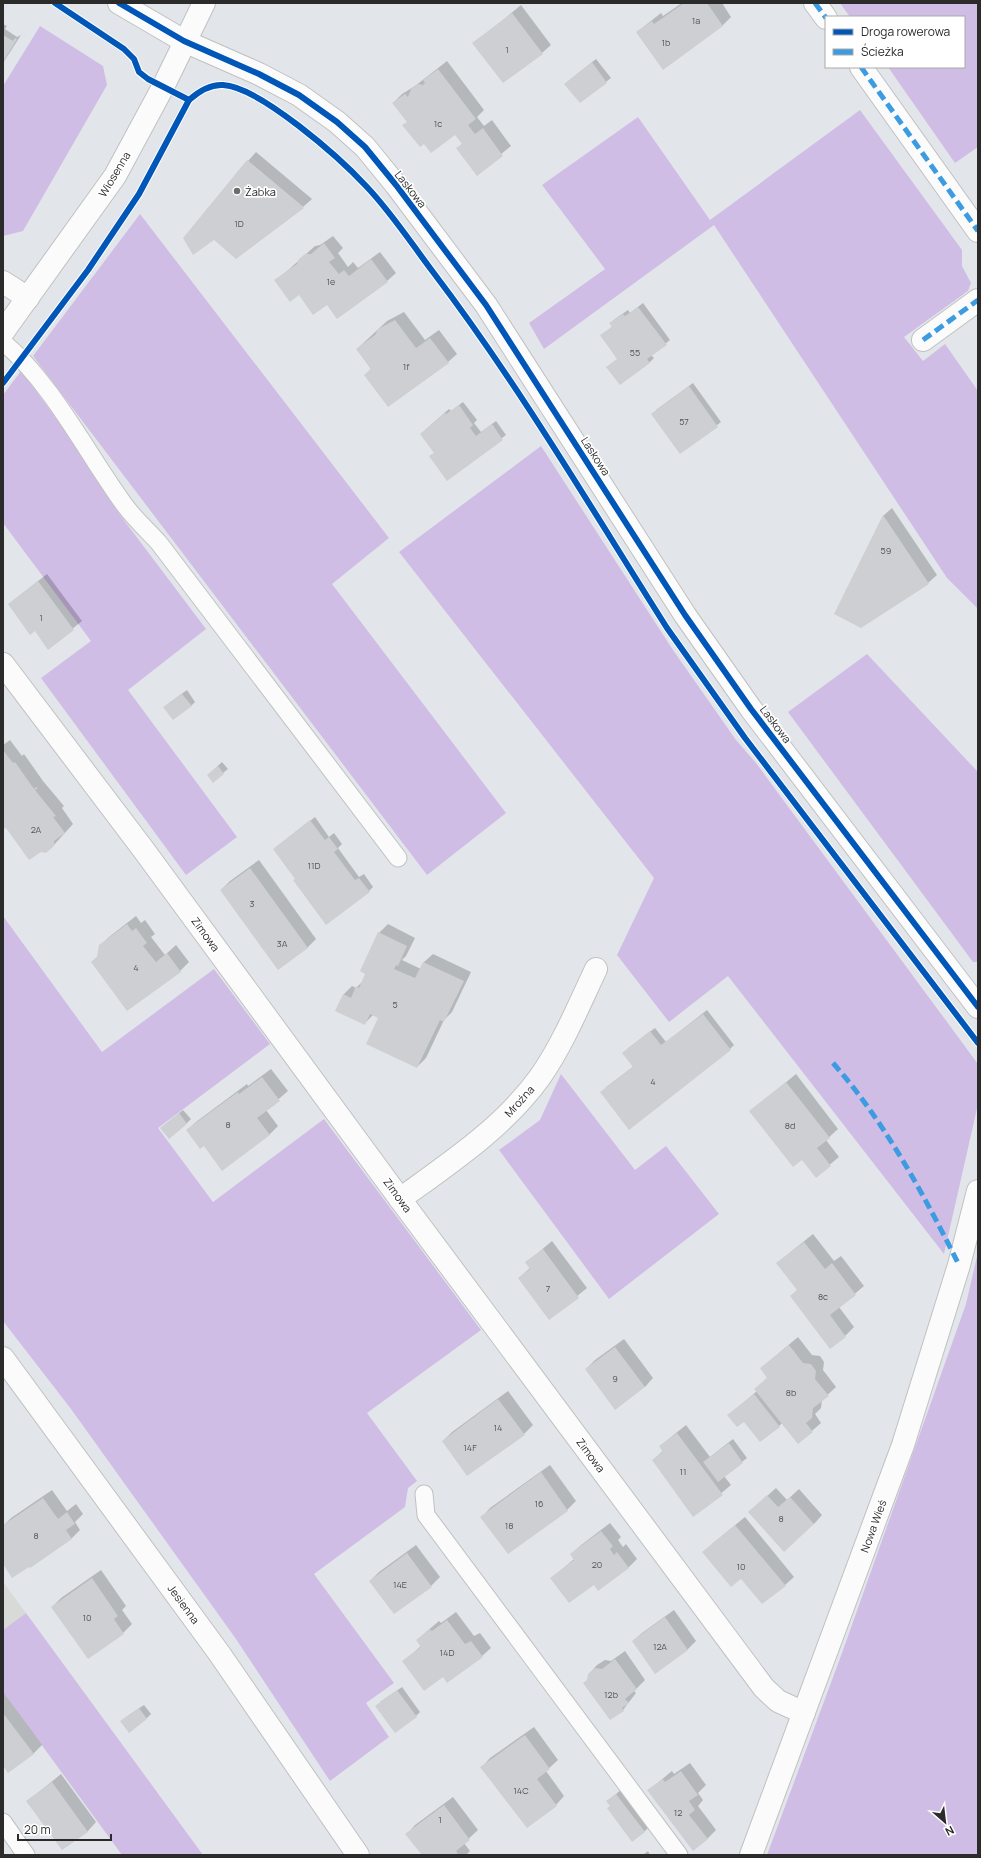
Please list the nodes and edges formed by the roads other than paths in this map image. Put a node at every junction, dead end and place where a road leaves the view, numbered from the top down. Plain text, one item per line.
1 (120, 3) edge
2 (204, 3) edge
3 (815, 3) edge
4 (825, 17) edge
5 (184, 41) junction
6 (862, 68) edge
7 (978, 231) edge
8 (3, 282) edge
9 (28, 298) junction
10 (978, 300) edge
11 (3, 332) edge
12 (922, 340) dead end
13 (3, 342) edge
14 (3, 664) edge
15 (398, 858) dead end
16 (596, 969) dead end
17 (978, 1007) edge
18 (978, 1191) edge
19 (400, 1199) junction
20 (3, 1358) edge
21 (424, 1494) dead end
22 (804, 1713) junction
23 (3, 1822) edge
24 (26, 1855) edge
25 (358, 1855) edge
26 (679, 1855) edge
27 (751, 1855) edge

1 - 5 street, Laskowa
2 - 5 street, Wiosenna
3 - 4 street
5 - 9 street, Wiosenna
5 - 17 street, Laskowa
6 - 7 street
8 - 9 street
9 - 11 street, Wiosenna
10 - 12 street
13 - 15 lane
14 - 19 street, Zimowa
16 - 19 street, Mroźna
18 - 22 street, Nowa Wieś
19 - 22 street, Zimowa
20 - 25 street, Jesienna
21 - 26 lane
22 - 27 street, Nowa Wieś
23 - 24 lane

